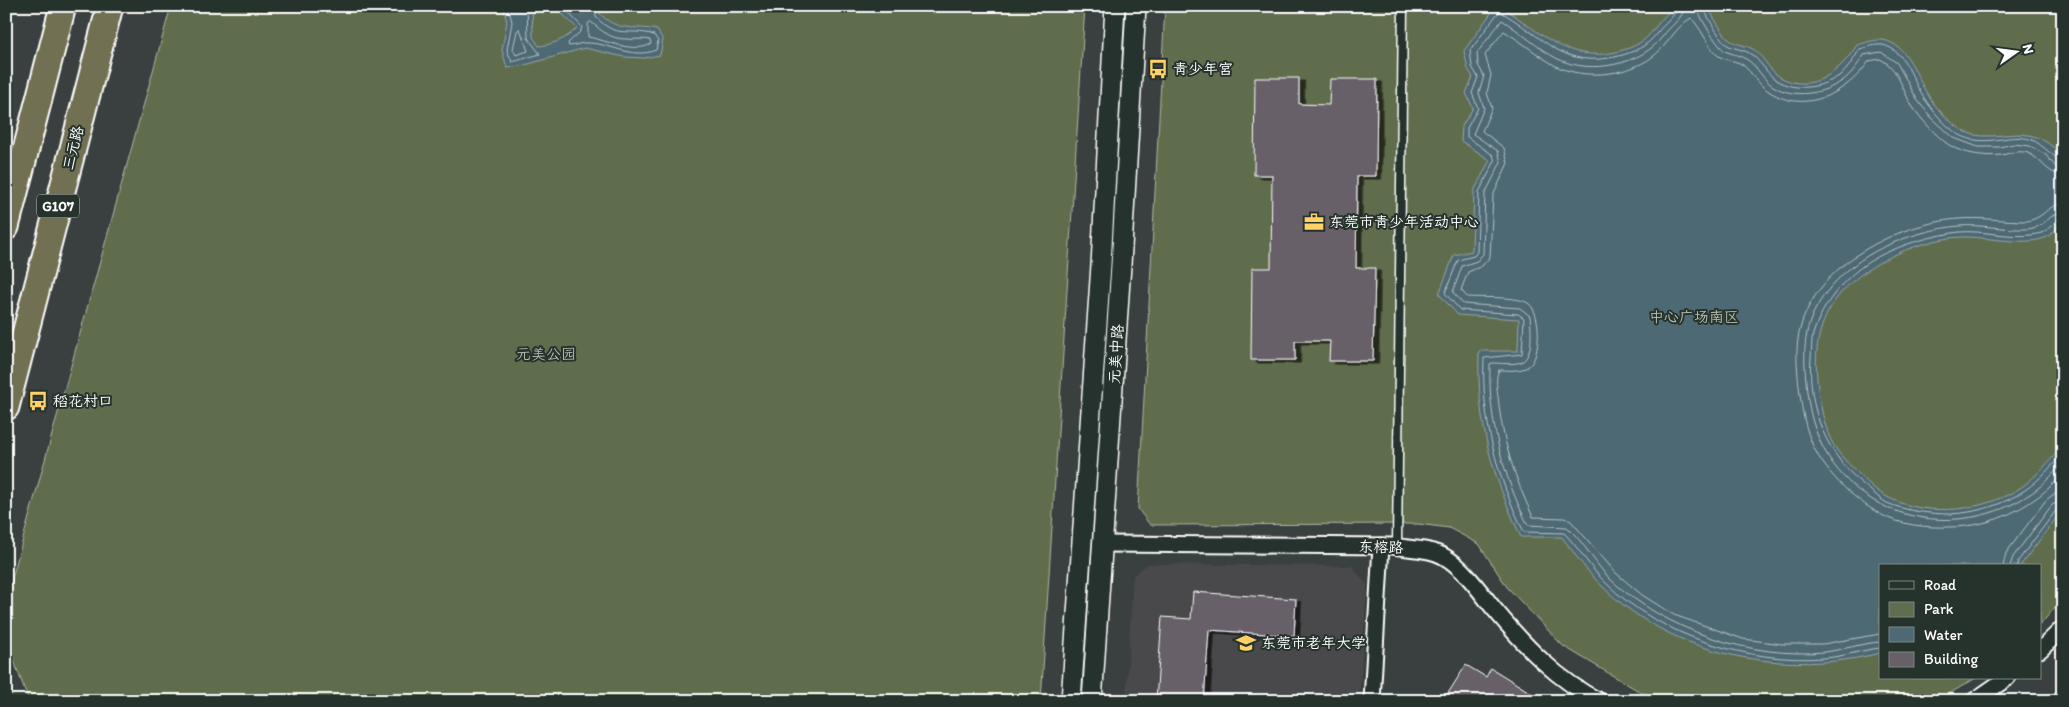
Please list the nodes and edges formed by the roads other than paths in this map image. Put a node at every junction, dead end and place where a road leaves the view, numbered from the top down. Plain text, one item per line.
1 (63, 6) edge
2 (110, 6) edge
3 (1115, 6) edge
4 (1136, 6) edge
5 (1403, 6) edge
6 (6, 227) edge
7 (6, 407) edge
8 (1103, 544) junction
9 (1381, 546) junction
10 (1397, 547) junction
11 (2063, 628) edge
12 (2042, 648) edge
13 (2004, 680) edge
14 (1071, 701) edge
15 (1092, 701) edge
16 (1372, 701) edge
17 (1599, 701) edge
18 (1974, 701) edge

1 - 6 highway, G107
2 - 7 highway, 三元路 / G107
3 - 14 street, 元美中路
4 - 8 street, 元美中路
5 - 10 lane
8 - 9 street, 东榕路
8 - 15 street, 元美中路
9 - 10 street, 东榕路
9 - 16 street
10 - 17 street, 东榕路
11 - 12 street
13 - 18 street

